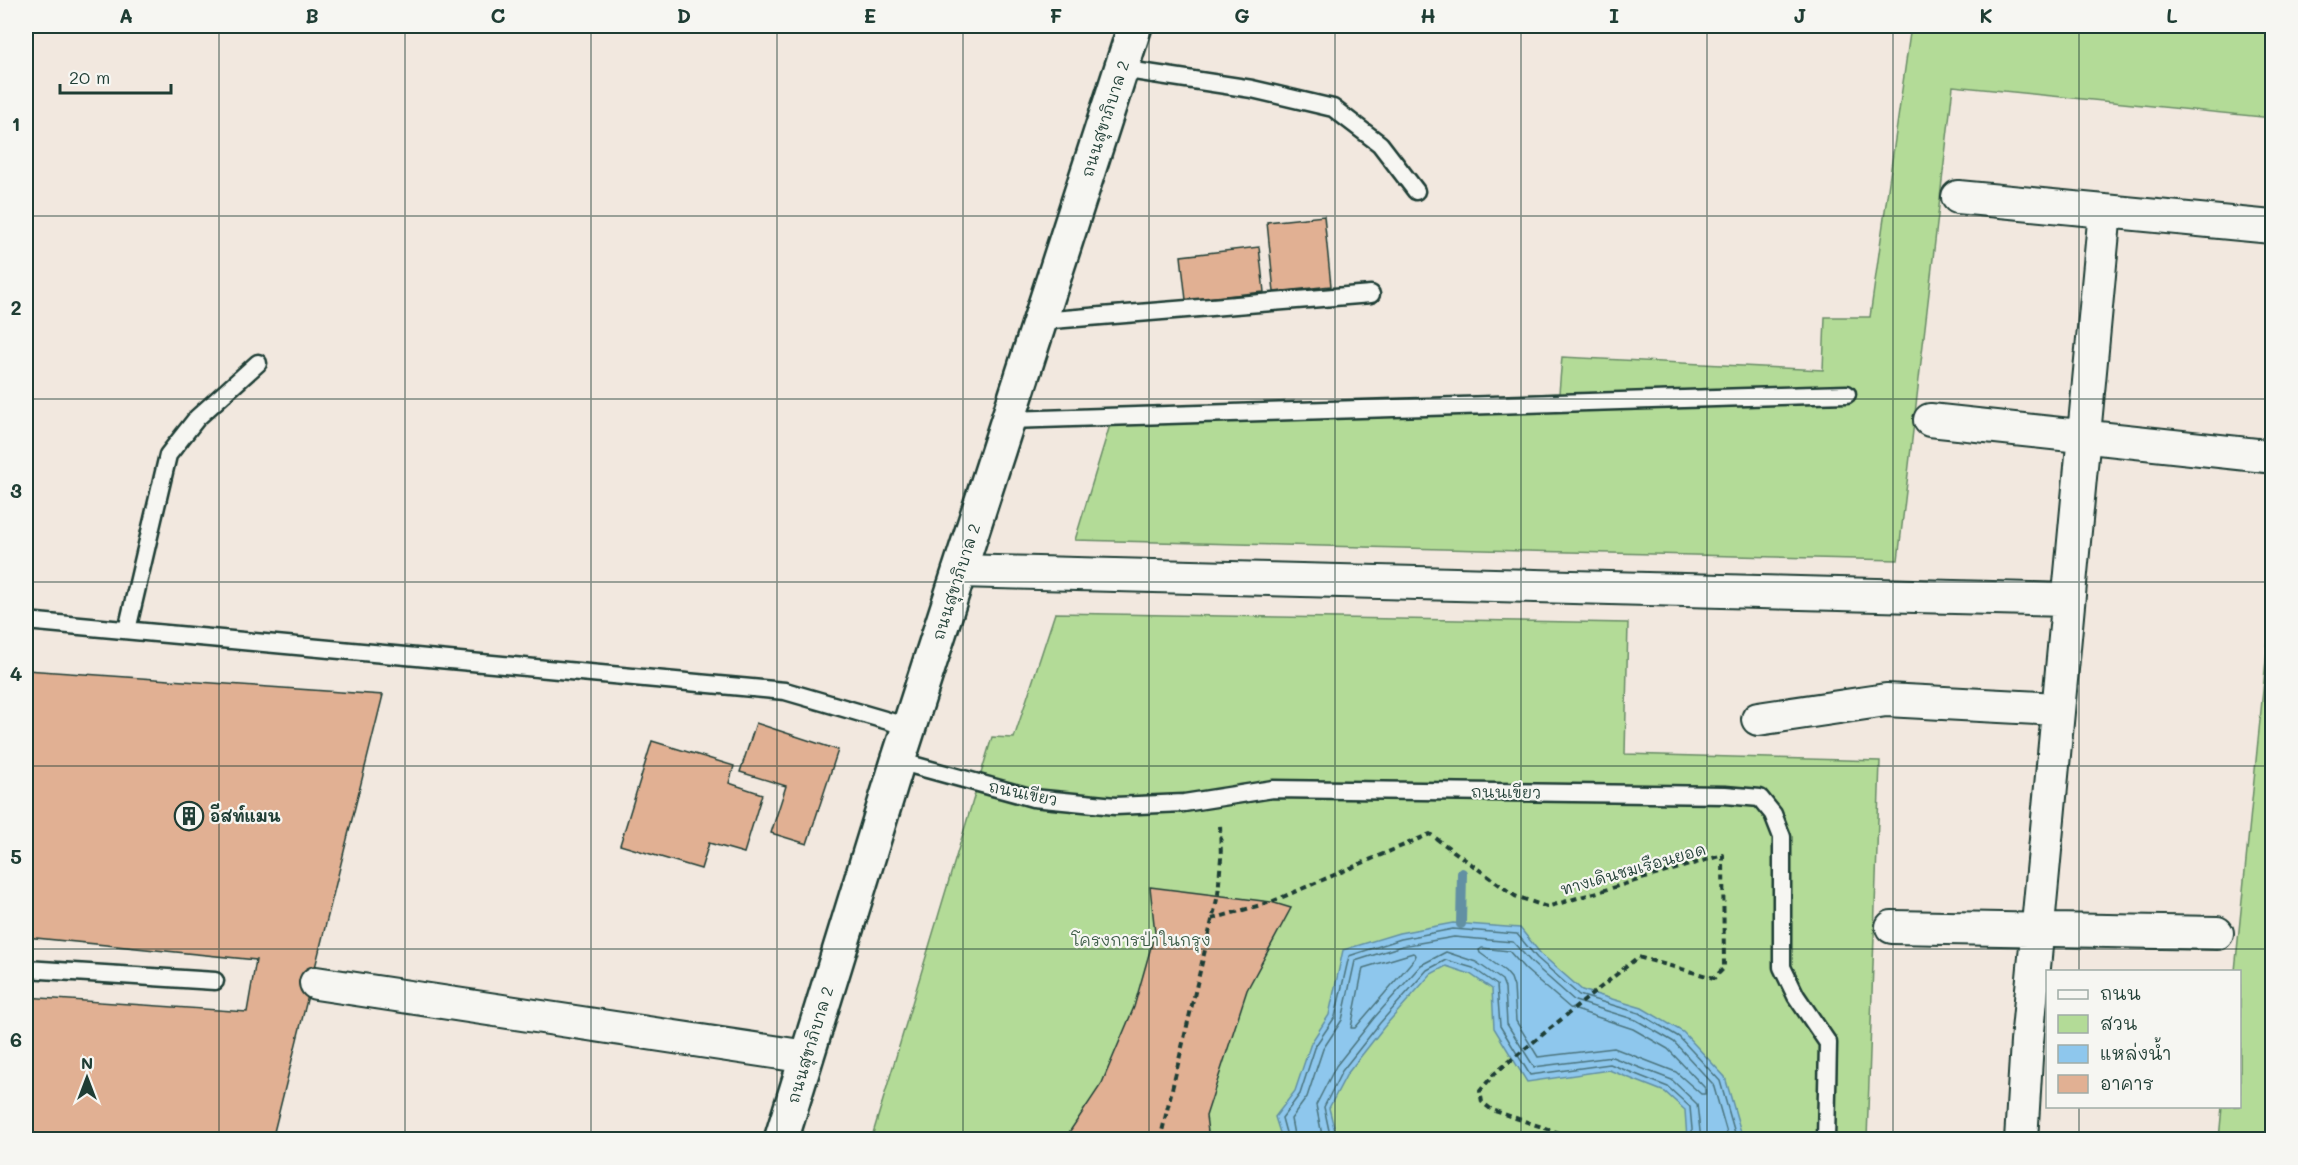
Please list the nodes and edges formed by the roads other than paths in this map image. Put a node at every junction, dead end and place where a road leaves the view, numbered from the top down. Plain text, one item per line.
1 (1135, 26) edge
2 (1121, 69) junction
3 (1416, 191) dead end
4 (1958, 197) dead end
5 (2105, 211) junction
6 (2272, 227) edge
7 (1371, 294) dead end
8 (1040, 321) junction
9 (258, 363) dead end
10 (1847, 394) dead end
11 (1008, 420) junction
12 (1930, 420) dead end
13 (2083, 436) junction
14 (2266, 456) dead end
15 (959, 571) junction
16 (2068, 600) junction
17 (26, 621) edge
18 (127, 630) junction
19 (2058, 709) junction
20 (1758, 719) dead end
21 (909, 727) junction
22 (898, 761) junction
23 (1892, 927) dead end
24 (2038, 930) junction
25 (2217, 933) dead end
26 (26, 969) edge
27 (215, 981) dead end
28 (316, 983) dead end
29 (807, 1057) junction
30 (781, 1140) edge
31 (1826, 1140) edge
32 (2021, 1140) edge

1 - 2 street, ถนนสุขาภิบาล 2
2 - 3 lane
2 - 8 street, ถนนสุขาภิบาล 2
4 - 5 street
5 - 6 street
5 - 13 street
7 - 8 lane
8 - 11 street, ถนนสุขาภิบาล 2
9 - 18 lane
10 - 11 lane
11 - 15 street, ถนนสุขาภิบาล 2
12 - 13 street
13 - 14 street
13 - 16 street
15 - 16 street
15 - 21 street, ถนนสุขาภิบาล 2
16 - 19 street
17 - 18 lane
18 - 21 lane
19 - 20 street
19 - 24 street
21 - 22 street, ถนนสุขาภิบาล 2
22 - 29 street, ถนนสุขาภิบาล 2
22 - 31 lane, ถนนเขียว
23 - 24 street
24 - 25 street
24 - 32 street
26 - 27 lane
28 - 29 street
29 - 30 street, ถนนสุขาภิบาล 2

